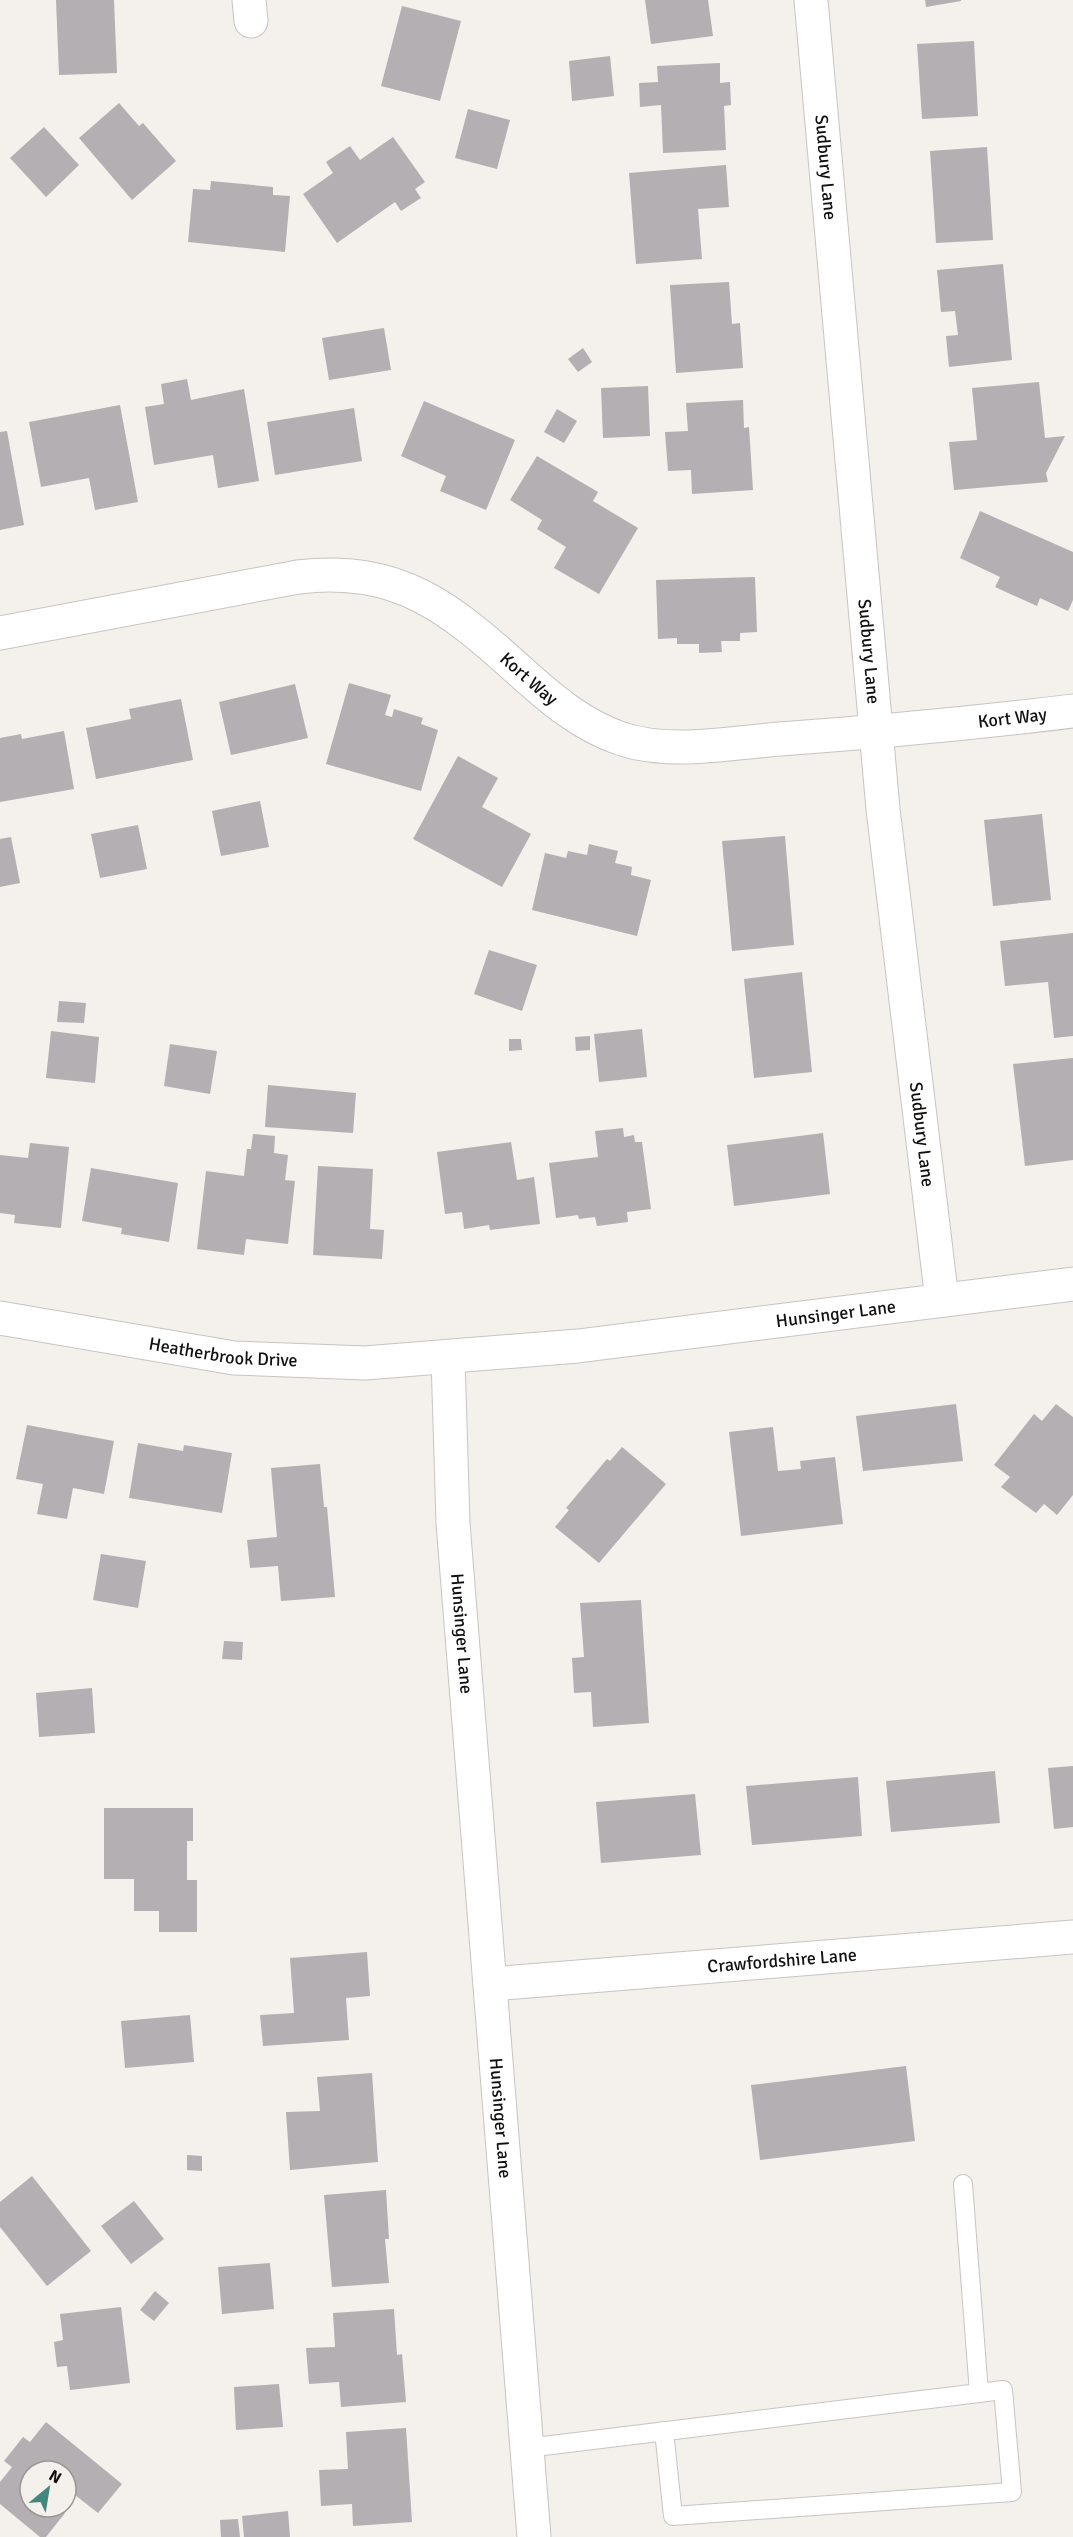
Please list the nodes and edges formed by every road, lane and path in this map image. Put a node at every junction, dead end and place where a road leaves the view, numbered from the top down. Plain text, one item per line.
1 (811, 0) edge
2 (0, 633) edge
3 (1073, 711) edge
4 (878, 732) junction
5 (1073, 1284) edge
6 (942, 1300) junction
7 (0, 1318) edge
8 (448, 1358) junction
9 (1073, 1937) edge
10 (491, 1984) junction
11 (963, 2184) dead end
12 (979, 2393) junction
13 (663, 2431) junction
14 (526, 2448) junction
15 (534, 2537) edge

1 - 4 street, Sudbury Lane
2 - 4 street, Kort Way
3 - 4 street, Kort Way
4 - 6 street, Sudbury Lane
5 - 6 street, Hunsinger Lane
6 - 8 street, Hunsinger Lane
7 - 8 street, Heatherbrook Drive
8 - 10 street, Hunsinger Lane
9 - 10 street, Crawfordshire Lane
10 - 14 street, Hunsinger Lane
11 - 12 lane
12 - 13 lane
12 - 13 lane
13 - 14 lane
14 - 15 street, Hunsinger Lane

